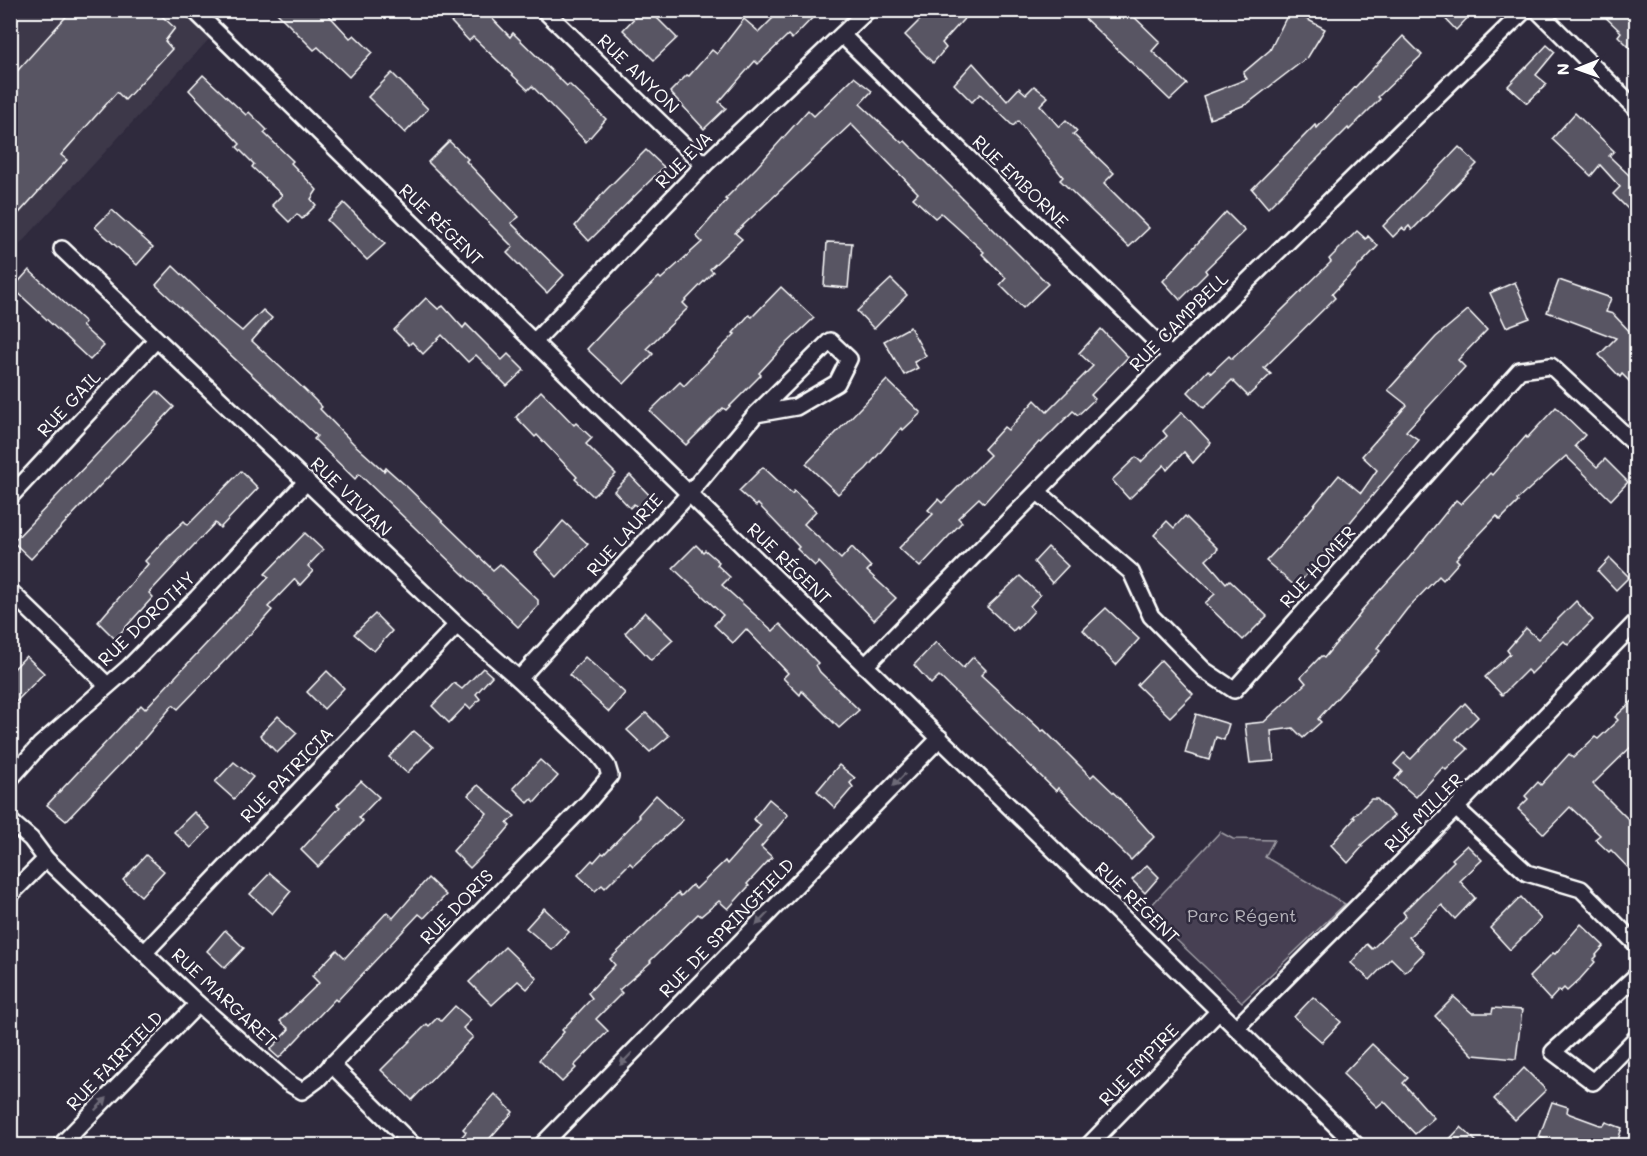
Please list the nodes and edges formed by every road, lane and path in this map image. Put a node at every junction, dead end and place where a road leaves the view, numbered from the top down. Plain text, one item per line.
1 (194, 10) edge
2 (544, 10) edge
3 (868, 10) edge
4 (1525, 10) edge
5 (1537, 10) edge
6 (842, 35) junction
7 (1636, 109) edge
8 (704, 165) junction
9 (62, 249) dead end
10 (156, 340) junction
11 (534, 342) junction
12 (1171, 356) junction
13 (756, 414) junction
14 (1636, 446) edge
15 (307, 481) junction
16 (1038, 492) junction
17 (688, 494) junction
18 (10, 497) edge
19 (10, 591) edge
20 (1636, 622) edge
21 (458, 625) junction
22 (865, 666) junction
23 (519, 679) junction
24 (107, 685) junction
25 (940, 738) junction
26 (610, 776) joint
27 (10, 779) edge
28 (1456, 808) junction
29 (10, 821) edge
30 (46, 859) junction
31 (10, 895) edge
32 (1636, 944) edge
33 (145, 952) junction
34 (1636, 976) edge
35 (198, 1004) junction
36 (1219, 1011) junction
37 (1236, 1028) junction
38 (1636, 1038) edge
39 (331, 1064) junction
40 (60, 1146) edge
41 (414, 1146) edge
42 (541, 1146) edge
43 (1088, 1146) edge
44 (1357, 1146) edge

1 - 11 street, RUE RÉGENT
2 - 8 street, RUE ANYON
3 - 6 street, RUE EVA
4 - 12 street, RUE CAMPBELL
5 - 7 street
6 - 8 street, RUE EVA
6 - 12 street, RUE EMBORNE
8 - 11 street, RUE EVA
9 - 10 street, RUE VIVIAN
10 - 15 street, RUE VIVIAN
10 - 18 street, RUE GAIL
11 - 17 street, RUE RÉGENT
12 - 16 street, RUE CAMPBELL
13 - 13 street, RUE LAURIE
13 - 17 street, RUE LAURIE
14 - 16 street, RUE HOMER
15 - 21 street, RUE VIVIAN
15 - 24 street, RUE DOROTHY
16 - 22 street, RUE CAMPBELL
17 - 22 street, RUE RÉGENT
17 - 23 street, RUE LAURIE
19 - 24 street
20 - 28 street, RUE MILLER
21 - 23 street, RUE VIVIAN
21 - 33 street, RUE PATRICIA
22 - 25 street, RUE RÉGENT
23 - 26 street, RUE VIVIAN
24 - 27 street, RUE DOROTHY
25 - 36 street, RUE RÉGENT
25 -> 42 street, RUE DE SPRINGFIELD
26 - 39 street, RUE DORIS
28 - 32 street
28 - 37 street, RUE MILLER
29 - 30 street, RUE MARGARET
30 - 31 street
30 - 33 street, RUE MARGARET
33 - 35 street, RUE MARGARET
34 - 38 street
35 - 39 street, RUE MARGARET
40 -> 35 street, RUE FAIRFIELD
36 - 37 street, RUE RÉGENT
36 - 43 street, RUE EMPIRE
37 - 44 street, RUE RÉGENT
39 - 41 street

